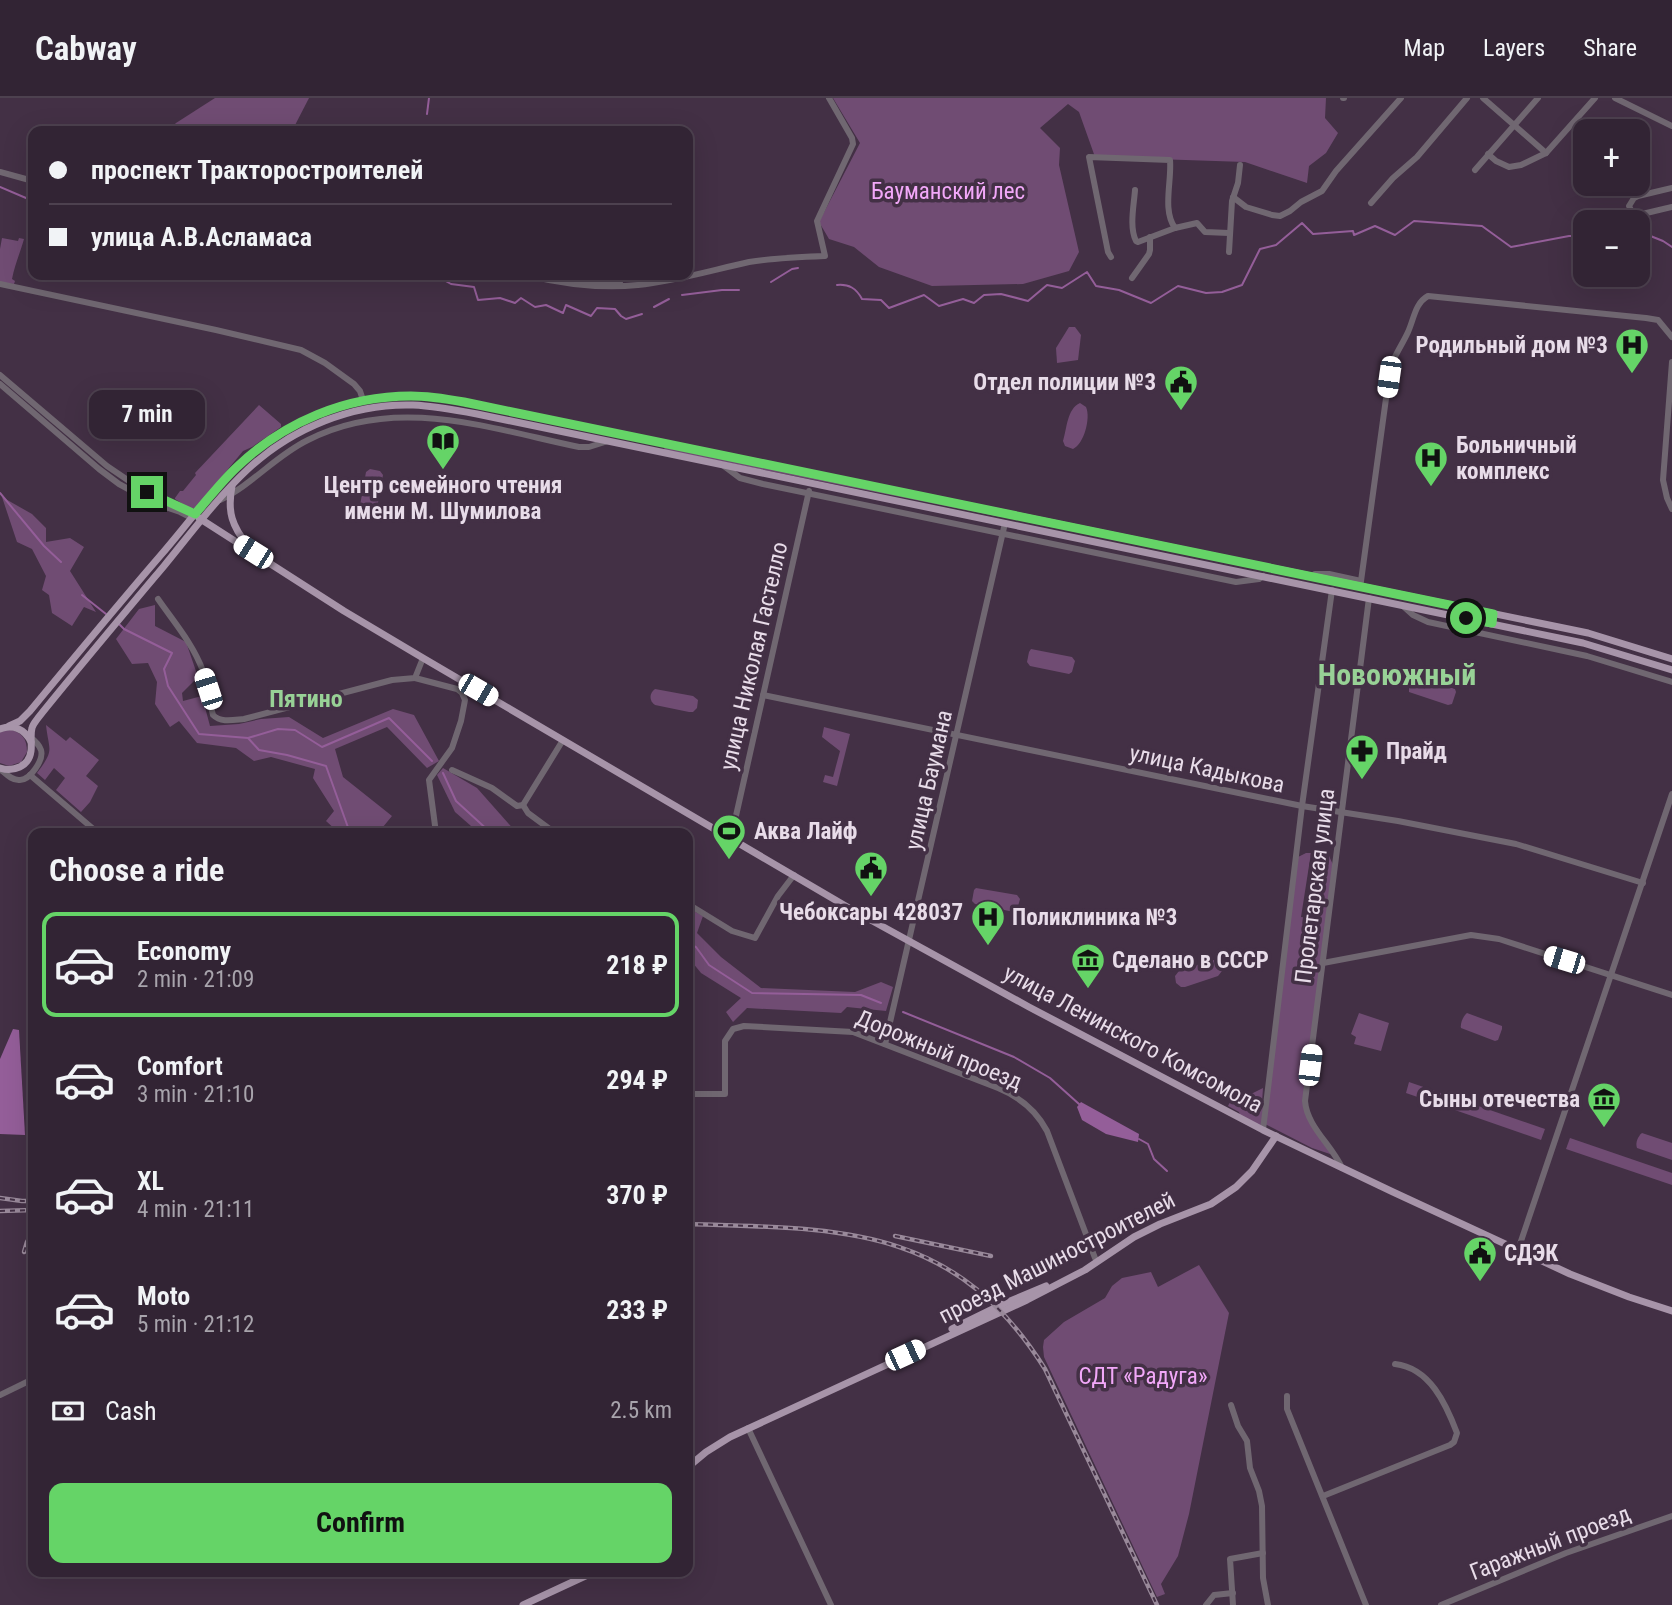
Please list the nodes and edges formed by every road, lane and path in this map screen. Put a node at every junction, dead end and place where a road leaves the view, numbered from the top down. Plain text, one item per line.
1 (829, 98) edge
2 (1401, 98) edge
3 (1467, 98) edge
4 (1483, 98) edge
5 (1538, 98) edge
6 (1595, 98) edge
7 (1615, 98) edge
8 (1514, 125) junction
9 (1672, 126) edge
10 (1546, 153) junction
11 (1488, 154) junction
12 (1240, 165) dead end
13 (0, 170) edge
14 (1475, 170) dead end
15 (28, 178) edge
16 (1672, 188) edge
17 (1135, 190) dead end
18 (1233, 197) junction
19 (1371, 203) dead end
20 (1672, 207) edge
21 (1175, 228) junction
22 (1229, 233) junction
23 (1150, 237) junction
24 (1229, 252) dead end
25 (1111, 257) dead end
26 (713, 268) junction
27 (693, 270) edge
28 (693, 272) edge
29 (1132, 278) dead end
30 (557, 280) joint
31 (647, 280) edge
32 (659, 280) edge
33 (0, 284) edge
34 (1672, 337) edge
35 (1672, 362) edge
36 (0, 375) edge
37 (0, 384) edge
38 (363, 400) junction
39 (608, 441) junction
40 (663, 442) junction
41 (661, 452) junction
42 (722, 465) junction
43 (111, 474) junction
44 (811, 482) junction
45 (233, 485) junction
46 (808, 493) junction
47 (230, 495) junction
48 (220, 499) junction
49 (1672, 509) edge
50 (1007, 514) junction
51 (194, 516) junction
52 (202, 521) junction
53 (1005, 523) junction
54 (189, 529) junction
55 (1003, 534) junction
56 (253, 552) junction
57 (1214, 566) junction
58 (1301, 574) junction
59 (1263, 576) junction
60 (1222, 579) junction
61 (1361, 581) junction
62 (1338, 582) junction
63 (1368, 588) junction
64 (1332, 590) junction
65 (1369, 598) junction
66 (1418, 598) junction
67 (158, 599) dead end
68 (1402, 605) junction
69 (1416, 608) junction
70 (1493, 614) junction
71 (1492, 623) junction
72 (1547, 625) junction
73 (1545, 635) junction
74 (423, 659) junction
75 (1672, 659) edge
76 (1672, 670) edge
77 (415, 678) junction
78 (1672, 682) edge
79 (763, 695) junction
80 (3, 727) edge
81 (957, 735) junction
82 (29, 738) junction
83 (563, 740) junction
84 (0, 768) edge
85 (452, 770) dead end
86 (30, 775) junction
87 (1672, 794) edge
88 (520, 805) junction
89 (1303, 806) junction
90 (1342, 813) junction
91 (92, 828) edge
92 (435, 828) edge
93 (548, 828) edge
94 (731, 838) junction
95 (794, 875) junction
96 (1643, 883) junction
97 (693, 907) edge
98 (910, 942) junction
99 (1323, 963) junction
100 (1612, 975) junction
101 (1672, 995) edge
102 (885, 1044) junction
103 (693, 1094) edge
104 (1263, 1130) junction
105 (1274, 1135) junction
106 (1342, 1168) junction
107 (1518, 1250) junction
108 (1096, 1260) junction
109 (1672, 1311) edge
110 (1395, 1364) dead end
111 (28, 1381) edge
112 (0, 1395) edge
113 (1287, 1396) dead end
114 (1231, 1405) dead end
115 (747, 1426) junction
116 (693, 1459) edge
117 (1323, 1496) junction
118 (1672, 1516) edge
119 (1263, 1553) junction
120 (583, 1577) edge
121 (592, 1577) edge
122 (1233, 1593) junction
123 (523, 1605) edge
124 (533, 1605) edge
125 (831, 1605) edge
126 (1206, 1605) edge
127 (1233, 1605) edge
128 (1268, 1605) edge
129 (1366, 1605) edge
130 (1441, 1605) edge

1 - 26 street
2 - 18 street
3 - 19 street
4 - 8 street
5 - 8 street
6 - 10 street
7 - 9 street
8 - 10 street
8 - 11 street
10 - 11 street
11 - 14 street
12 - 18 street
13 - 15 street
16 - 20 street
17 - 23 street
18 - 22 street
21 - 22 street
21 - 23 street
21 - 25 street
22 - 24 street
23 - 29 street
26 - 27 street
26 - 28 street
30 - 31 street
30 - 32 street
33 - 38 street
34 - 61 street
35 - 49 street
36 - 43 street
37 - 43 street
38 - 40 main road
38 - 51 main road
39 - 41 main road
39 - 45 main road
39 - 47 street
40 - 41 main road
40 - 50 main road
41 - 42 main road
42 - 44 main road
42 - 46 street
43 - 51 street
44 - 46 street, улица Николая Гастелло
44 - 53 main road
45 - 47 main road
45 - 48 main road
46 - 55 street
46 - 79 street, улица Николая Гастелло
47 - 48 street
47 - 56 main road
48 - 52 main road
50 - 53 main road
50 - 58 main road
51 - 52 main road, улица Ленинского Комсомола
51 - 54 main road
52 - 54 main road
52 - 56 main road, улица Ленинского Комсомола
53 - 55 street, улица Баумана
53 - 57 main road
54 - 80 main road
54 - 82 main road
55 - 60 street
55 - 81 street, улица Баумана
56 - 74 main road, улица Ленинского Комсомола
57 - 59 main road
57 - 60 street
58 - 61 street
58 - 62 main road
59 - 60 street
59 - 64 main road
61 - 63 street
62 - 63 main road
62 - 64 main road
63 - 65 main road
63 - 66 main road
64 - 65 main road
64 - 89 street, Пролетарская улица
65 - 68 main road
65 - 90 street, Пролетарская улица
66 - 69 main road
66 - 70 main road
67 - 77 street
68 - 69 main road
68 - 78 street
69 - 71 main road
70 - 71 main road
70 - 72 main road
71 - 73 main road
72 - 73 main road
72 - 75 main road
73 - 76 main road
74 - 77 street
74 - 83 main road, улица Ленинского Комсомола
77 - 92 street
79 - 81 street, улица Кадыкова
79 - 94 street, улица Николая Гастелло
80 - 82 main road
81 - 89 street, улица Кадыкова
81 - 98 street, улица Баумана
82 - 84 main road
82 - 86 street
83 - 88 street
83 - 94 main road, улица Ленинского Комсомола
84 - 86 street
85 - 88 street
86 - 91 street
87 - 96 street
88 - 93 street
89 - 90 street, улица Кадыкова
89 - 104 street, Пролетарская улица
90 - 96 street, улица Кадыкова
90 - 99 street, Пролетарская улица
94 - 95 main road, улица Ленинского Комсомола
95 - 97 street
95 - 98 main road, улица Ленинского Комсомола
96 - 100 street
98 - 102 street, улица Баумана
98 - 104 main road, улица Ленинского Комсомола
99 - 100 street
99 - 106 street, Пролетарская улица
100 - 101 street
100 - 107 street
102 - 103 street, Дорожный проезд
102 - 108 street, Дорожный проезд
104 - 105 main road, улица Ленинского Комсомола
105 - 106 main road, улица Ленинского Комсомола
105 - 108 main road, проезд Машиностроителей
106 - 107 main road, улица Ленинского Комсомола
107 - 109 main road, улица Ленинского Комсомола
108 - 115 main road, проезд Машиностроителей
110 - 117 street
111 - 112 street
113 - 117 street
114 - 119 street
115 - 116 main road, проезд Машиностроителей
115 - 125 street
117 - 129 street
118 - 130 street, Гаражный проезд
119 - 122 street
119 - 128 street
120 - 123 main road
121 - 124 main road
122 - 126 street
122 - 127 street

